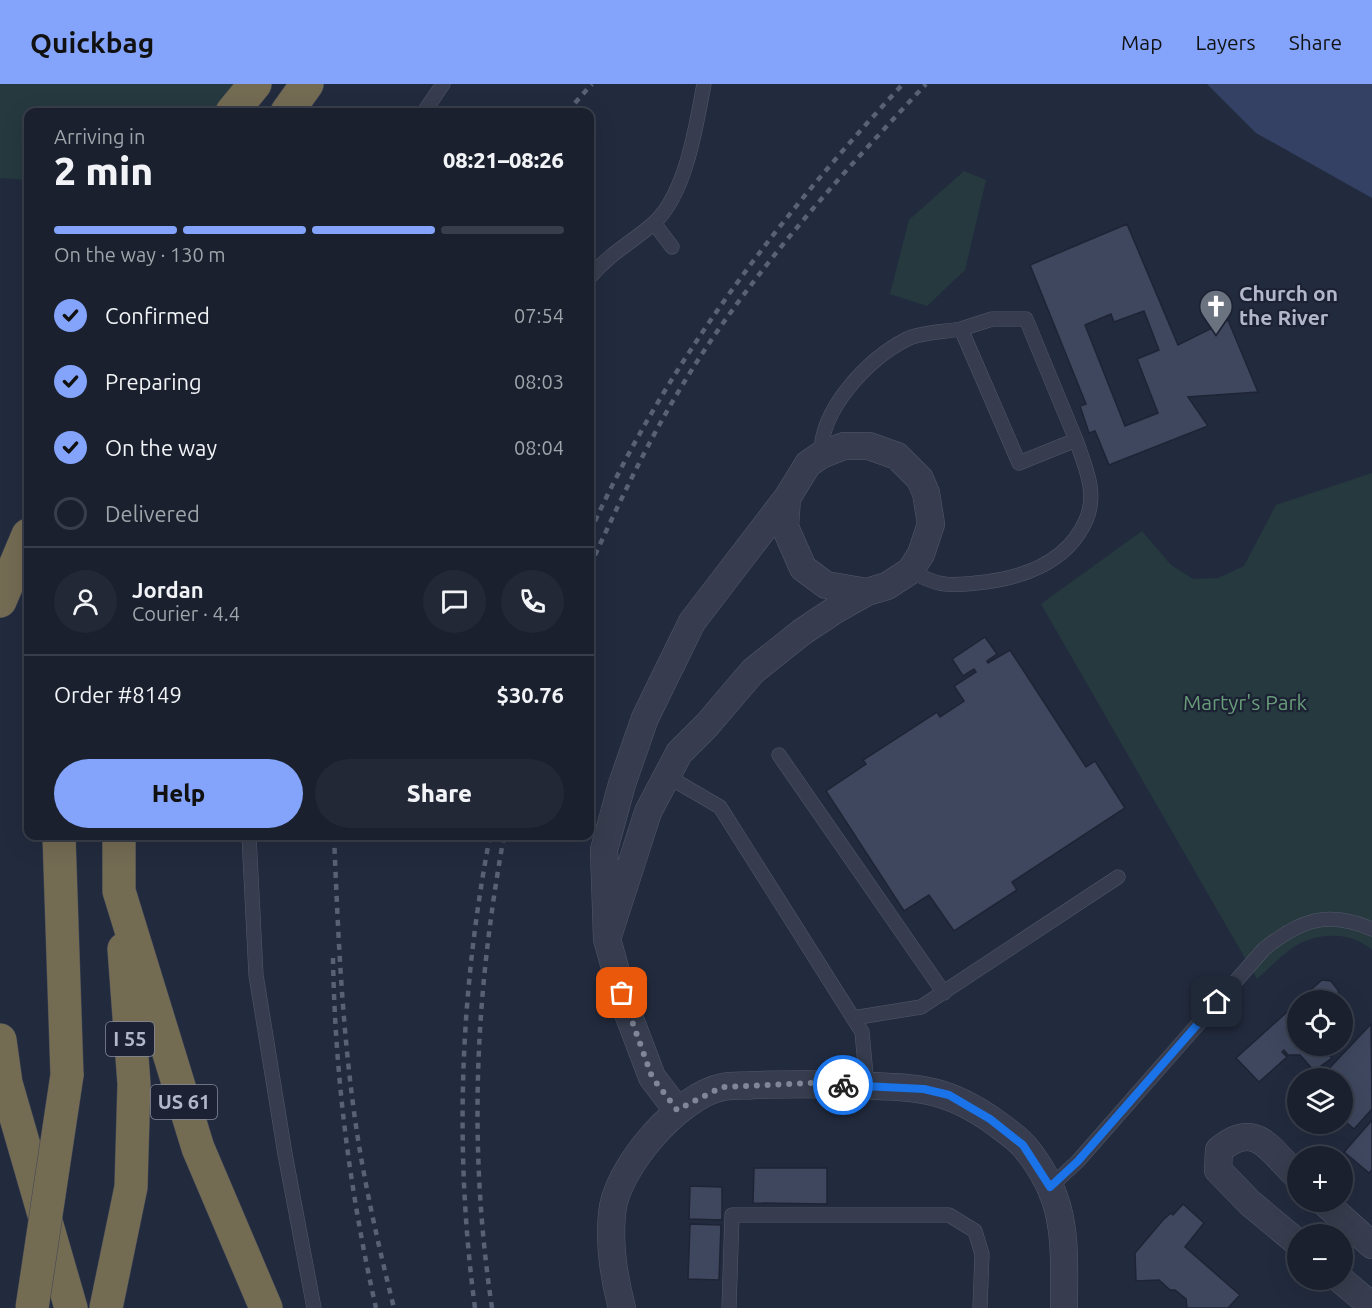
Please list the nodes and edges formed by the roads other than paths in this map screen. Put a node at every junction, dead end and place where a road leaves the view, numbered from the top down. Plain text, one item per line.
1 (255, 84) edge
2 (307, 84) edge
3 (443, 84) edge
4 (704, 84) edge
5 (235, 108) edge
6 (290, 108) edge
7 (427, 108) edge
8 (654, 224) junction
9 (672, 247) dead end
10 (594, 272) edge
11 (962, 329) junction
12 (1076, 440) junction
13 (821, 455) junction
14 (787, 498) junction
15 (24, 544) edge
16 (910, 571) junction
17 (867, 592) junction
18 (0, 601) edge
19 (778, 755) dead end
20 (667, 776) junction
21 (58, 840) edge
22 (119, 840) edge
23 (249, 840) edge
24 (1118, 877) dead end
25 (120, 891) junction
26 (1372, 929) edge
27 (607, 939) junction
28 (944, 993) junction
29 (856, 1023) junction
30 (0, 1040) edge
31 (867, 1086) junction
32 (677, 1110) junction
33 (1287, 1165) edge
34 (1050, 1187) junction
35 (1335, 1212) edge
36 (1287, 1234) edge
37 (1372, 1245) edge
38 (1352, 1290) edge
39 (1372, 1307) edge
40 (32, 1308) edge
41 (71, 1308) edge
42 (106, 1308) edge
43 (266, 1308) edge
44 (314, 1308) edge
45 (622, 1308) edge
46 (729, 1308) edge
47 (980, 1308) edge
48 (1064, 1308) edge

1 - 5 highway
2 - 6 highway
3 - 7 lane
4 - 8 lane
8 - 9 lane
8 - 10 lane
11 - 12 lane
11 - 12 lane
11 - 13 lane
12 - 16 lane
13 - 14 street
13 - 16 street
14 - 17 street
14 - 27 street
15 - 18 highway
16 - 17 street
17 - 20 street
19 - 28 lane
20 - 27 street
20 - 29 lane
21 - 40 highway, bridge
22 - 25 highway, I 55
23 - 44 lane
24 - 28 lane
25 - 42 highway, I 55
25 - 43 highway, US 61
26 - 34 lane
27 - 32 street
28 - 29 lane
29 - 31 lane
30 - 41 highway
31 - 32 street
31 - 34 street
32 - 45 street
33 - 36 street
34 - 48 street
35 - 37 street
38 - 39 street
46 - 47 lane

